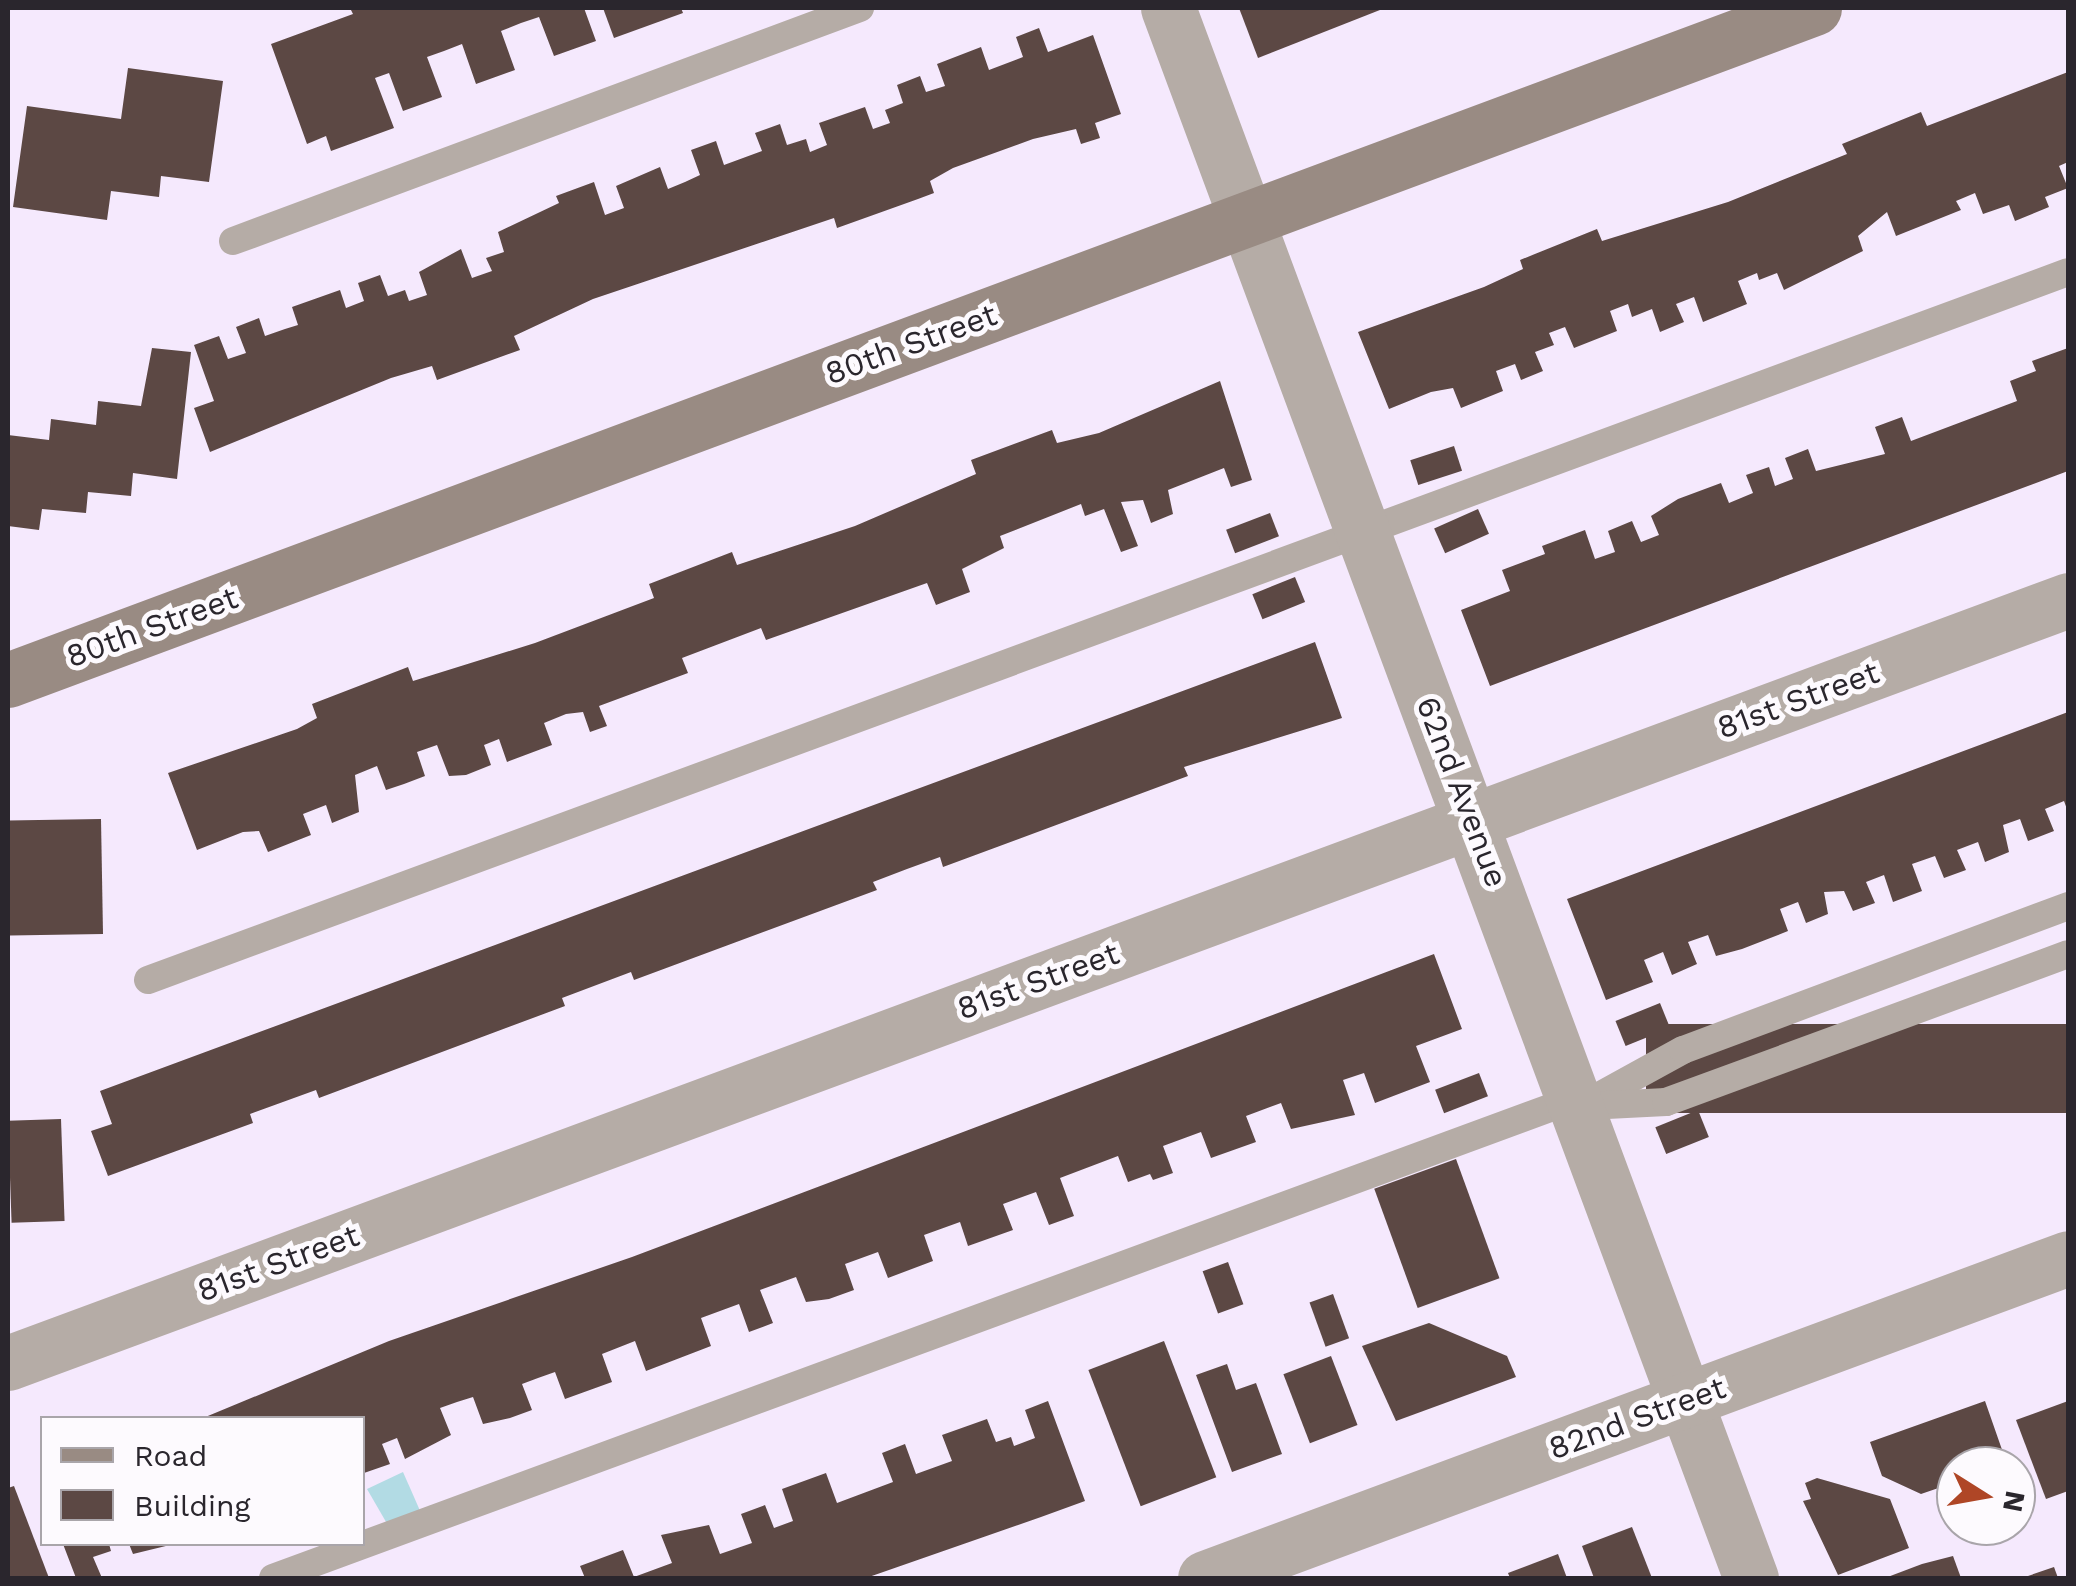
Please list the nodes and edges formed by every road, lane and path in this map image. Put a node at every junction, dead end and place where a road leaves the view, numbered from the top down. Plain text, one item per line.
1 (860, 8) edge
2 (1168, 8) edge
3 (1814, 8) edge
4 (1247, 219) junction
5 (233, 242) dead end
6 (2068, 272) edge
7 (1363, 531) junction
8 (2068, 600) edge
9 (8, 680) edge
10 (1473, 820) junction
11 (2068, 906) edge
12 (2068, 954) edge
13 (148, 980) dead end
14 (1579, 1102) junction
15 (2068, 1258) edge
16 (8, 1363) edge
17 (1687, 1399) junction
18 (365, 1544) edge
19 (360, 1546) edge
20 (272, 1578) edge
21 (1204, 1578) edge
22 (1750, 1578) edge

1 - 5 lane
2 - 4 street, 62nd Avenue
3 - 4 street, 80th Street
4 - 7 street, 62nd Avenue
4 - 9 street, 80th Street
6 - 7 lane
7 - 10 street, 62nd Avenue
7 - 13 lane
8 - 10 street, 81st Street
10 - 14 street, 62nd Avenue
10 - 16 street, 81st Street
11 - 14 lane
12 - 14 lane
14 - 17 street, 62nd Avenue
14 - 18 lane
15 - 17 street, 82nd Street
17 - 21 street, 82nd Street
17 - 22 street, 62nd Avenue
19 - 20 lane

